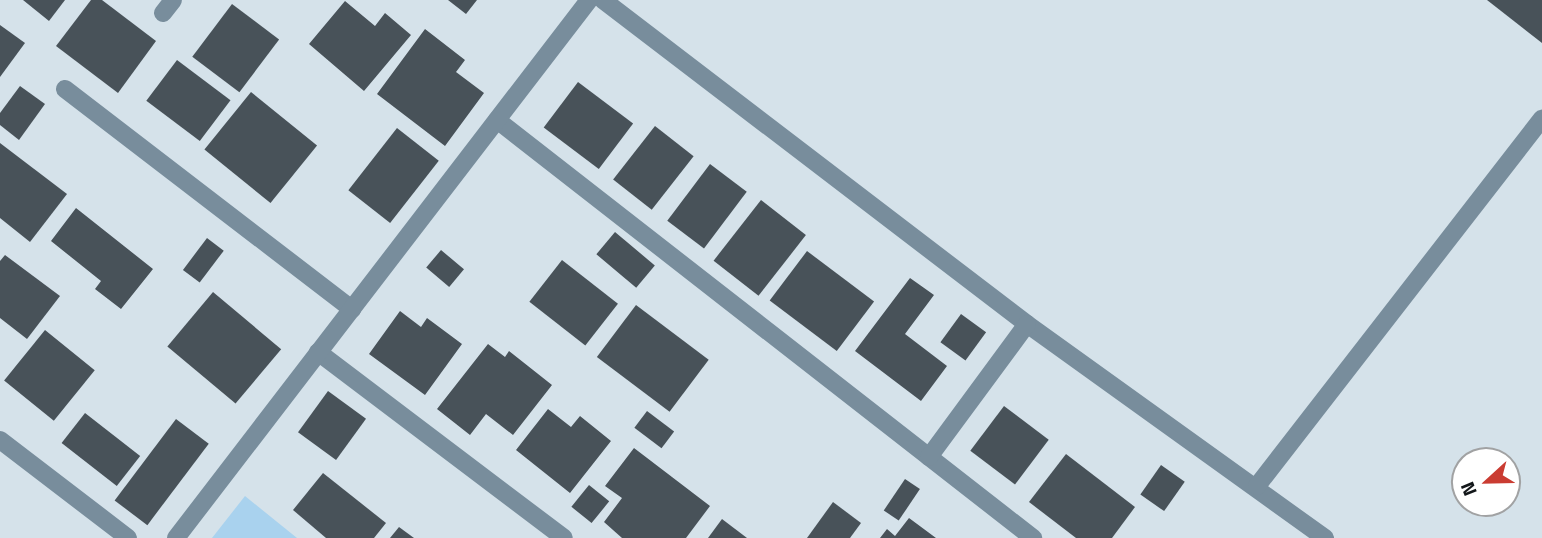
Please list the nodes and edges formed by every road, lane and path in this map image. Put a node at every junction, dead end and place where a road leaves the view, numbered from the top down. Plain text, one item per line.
1 (589, 0) edge
2 (603, 0) edge
3 (65, 89) dead end
4 (1542, 119) edge
5 (497, 120) junction
6 (352, 309) junction
7 (1027, 324) junction
8 (318, 352) junction
9 (0, 440) edge
10 (929, 457) junction
11 (1257, 486) junction
12 (128, 538) edge
13 (176, 538) edge
14 (564, 538) edge
15 (1033, 538) edge
16 (1325, 538) edge

1 - 5 street
2 - 7 street
3 - 6 street
4 - 11 street
5 - 6 street
5 - 10 street
6 - 8 street
7 - 10 street
7 - 11 street
8 - 13 street
8 - 14 street
9 - 12 street
10 - 15 street
11 - 16 street

